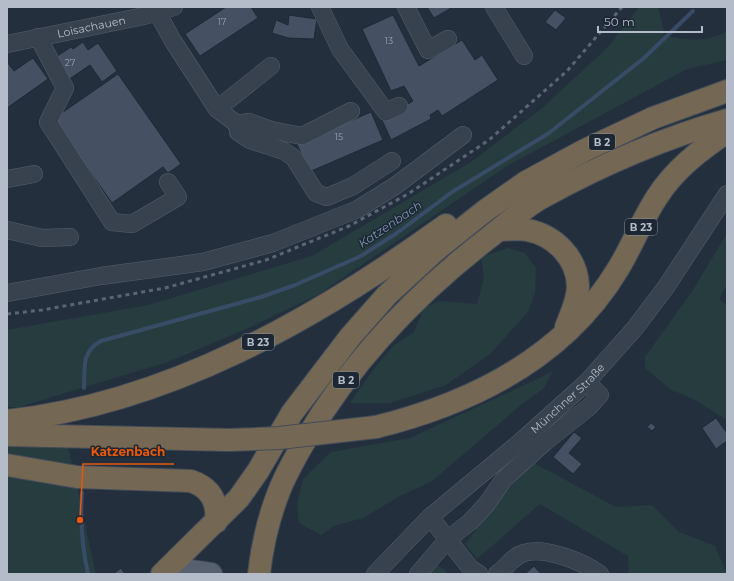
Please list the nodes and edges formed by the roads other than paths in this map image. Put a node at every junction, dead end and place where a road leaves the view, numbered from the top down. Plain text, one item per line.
1 (174, 7) edge
2 (320, 7) edge
3 (406, 7) edge
4 (494, 7) edge
5 (157, 12) junction
6 (38, 37) junction
7 (448, 39) dead end
8 (7, 44) edge
9 (524, 56) dead end
10 (271, 66) dead end
11 (727, 91) edge
12 (399, 106) dead end
13 (218, 109) junction
14 (351, 111) dead end
15 (727, 120) edge
16 (237, 124) junction
17 (727, 132) edge
18 (463, 135) dead end
19 (392, 161) dead end
20 (34, 174) dead end
21 (7, 179) edge
22 (168, 182) dead end
23 (727, 194) edge
24 (486, 210) junction
25 (7, 230) edge
26 (499, 230) junction
27 (70, 237) dead end
28 (7, 293) edge
29 (564, 332) junction
30 (587, 382) junction
31 (7, 421) edge
32 (7, 435) edge
33 (7, 465) edge
34 (430, 516) junction
35 (216, 522) junction
36 (448, 539) junction
37 (162, 574) edge
38 (180, 574) edge
39 (212, 574) edge
40 (259, 574) edge
41 (375, 574) edge
42 (418, 574) edge
43 (479, 574) edge
44 (497, 574) edge
45 (600, 574) edge

1 - 5 street, Loisachauen
2 - 12 street
3 - 7 street
4 - 9 street
5 - 6 street, Loisachauen
5 - 13 street
6 - 8 street, Loisachauen
6 - 22 street
10 - 13 street
11 - 24 highway, B 2
13 - 16 street
14 - 16 street
15 - 26 highway, B 2
16 - 19 street
17 - 29 highway, B 23
18 - 28 street
20 - 21 street
23 - 30 street, Münchner Straße
24 - 31 highway, B 23
24 - 35 highway, B 2
25 - 27 street
26 - 29 highway
26 - 40 highway, B 2
29 - 32 highway, B 23, bridge
30 - 34 street, Münchner Straße
30 - 36 street
33 - 35 highway
34 - 36 street
34 - 41 street, Münchner Straße
35 - 37 highway, B 2
36 - 42 street
36 - 43 street
38 - 39 main road
44 - 45 street

